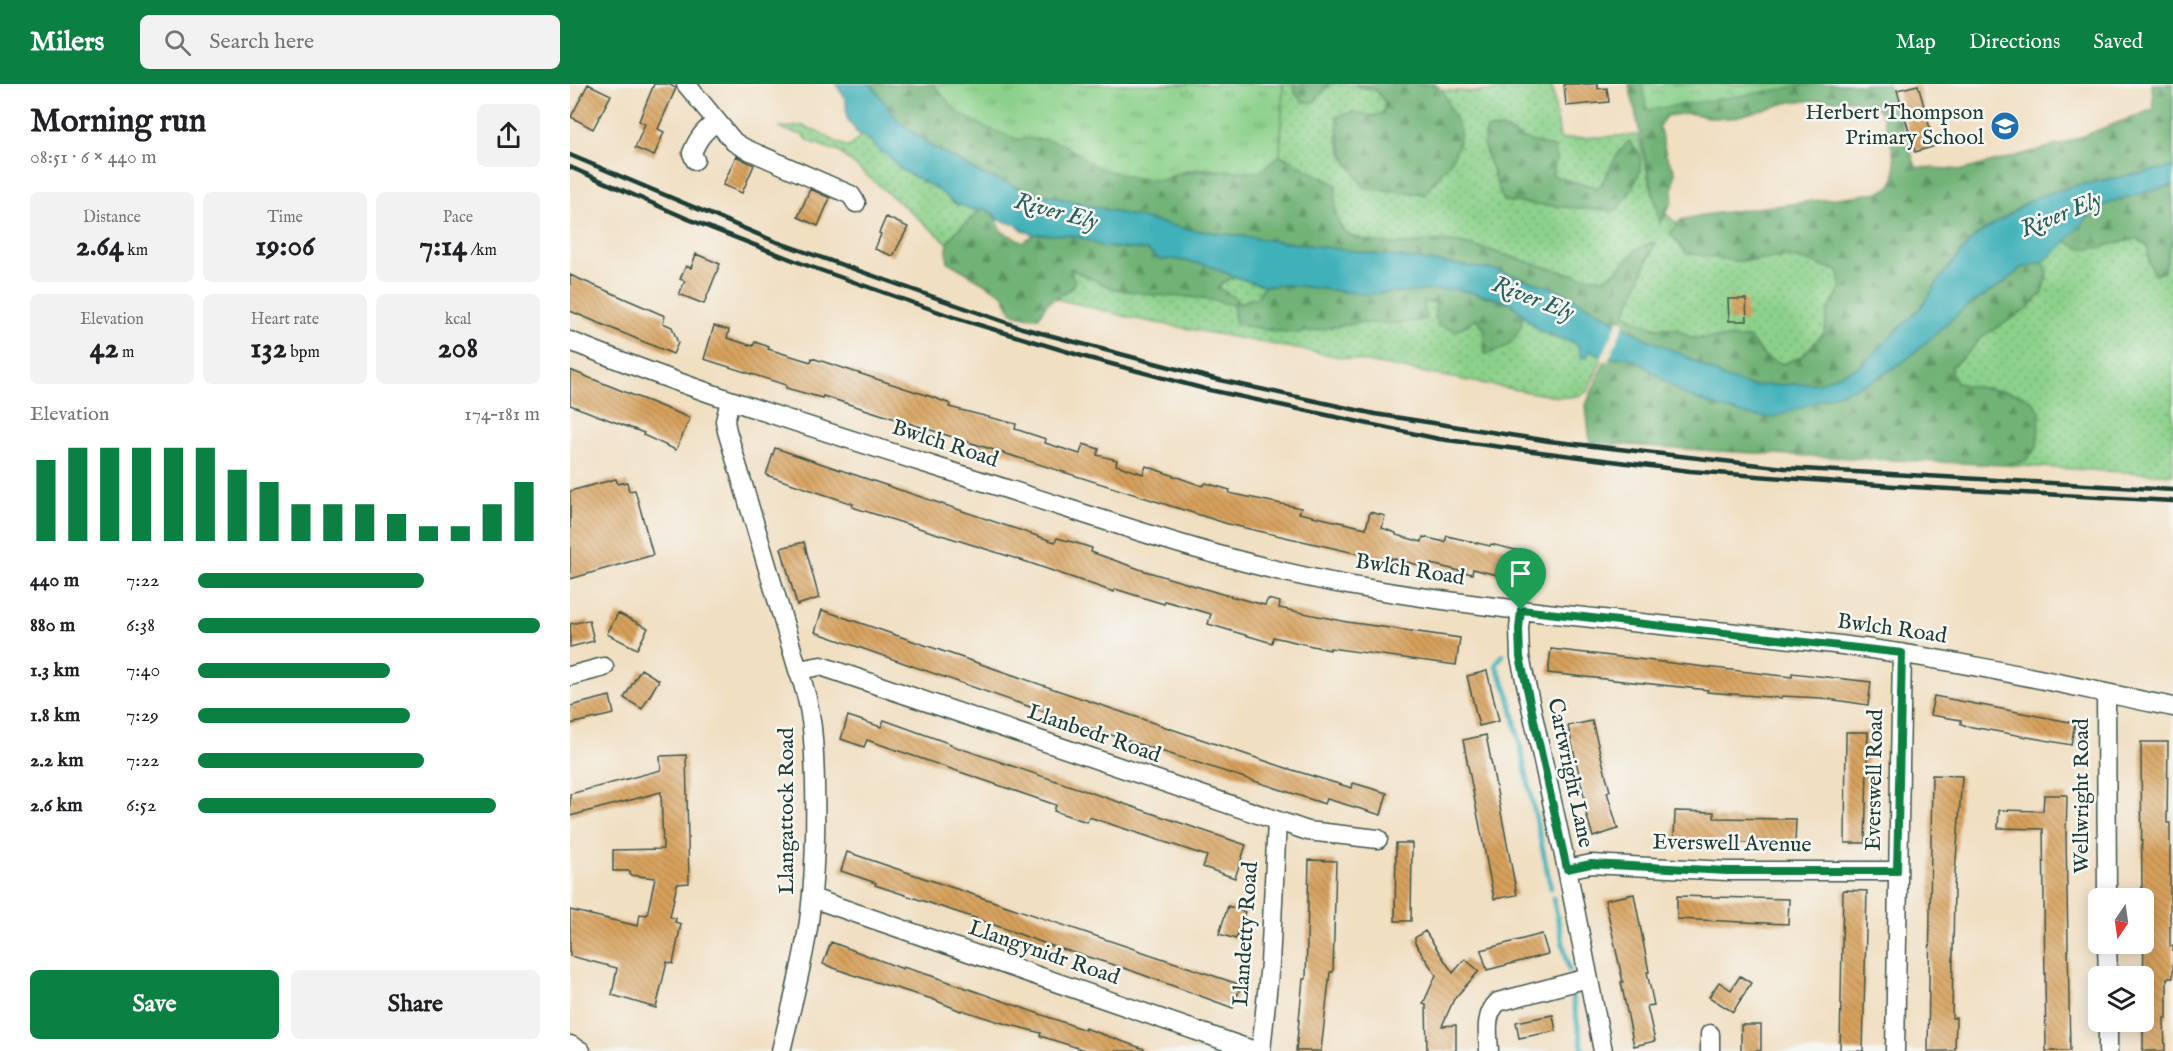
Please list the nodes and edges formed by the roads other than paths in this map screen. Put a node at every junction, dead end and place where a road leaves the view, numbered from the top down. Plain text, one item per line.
1 (686, 84) edge
2 (716, 122) junction
3 (695, 160) dead end
4 (856, 203) dead end
5 (570, 342) edge
6 (730, 401) junction
7 (1521, 610) junction
8 (1902, 653) junction
9 (604, 667) dead end
10 (798, 670) junction
11 (570, 676) edge
12 (2106, 693) junction
13 (2173, 707) edge
14 (1276, 821) junction
15 (1378, 839) dead end
16 (1567, 869) junction
17 (1897, 871) junction
18 (2107, 888) edge
19 (812, 898) junction
20 (1588, 978) junction
21 (2108, 1032) edge
22 (570, 1046) edge
23 (581, 1051) edge
24 (780, 1051) edge
25 (1261, 1051) edge
26 (1489, 1051) edge
27 (1603, 1051) edge
28 (1895, 1051) edge
29 (2108, 1051) edge

1 - 2 street
2 - 3 street
2 - 4 street
5 - 6 street, Bwlch Road
6 - 7 street, Bwlch Road
6 - 10 street, Llangattock Road
7 - 8 street, Bwlch Road
7 - 16 street, Cartwright Lane
8 - 12 street, Bwlch Road
8 - 17 street, Everswell Road
9 - 11 street
10 - 14 street, Llanbedr Road
10 - 19 street, Llangattock Road
12 - 13 street, Bwlch Road
12 - 18 street, Wellwright Road
14 - 15 street, Llanbedr Road
14 - 25 street, Llandetty Road
16 - 17 street, Everswell Avenue
16 - 20 street, Cartwright Lane
17 - 28 street, Everswell Road
19 - 24 street, Llangattock Road
19 - 25 street, Llangynidr Road
20 - 26 street
20 - 27 street, Cartwright Lane
21 - 29 street
22 - 23 street

